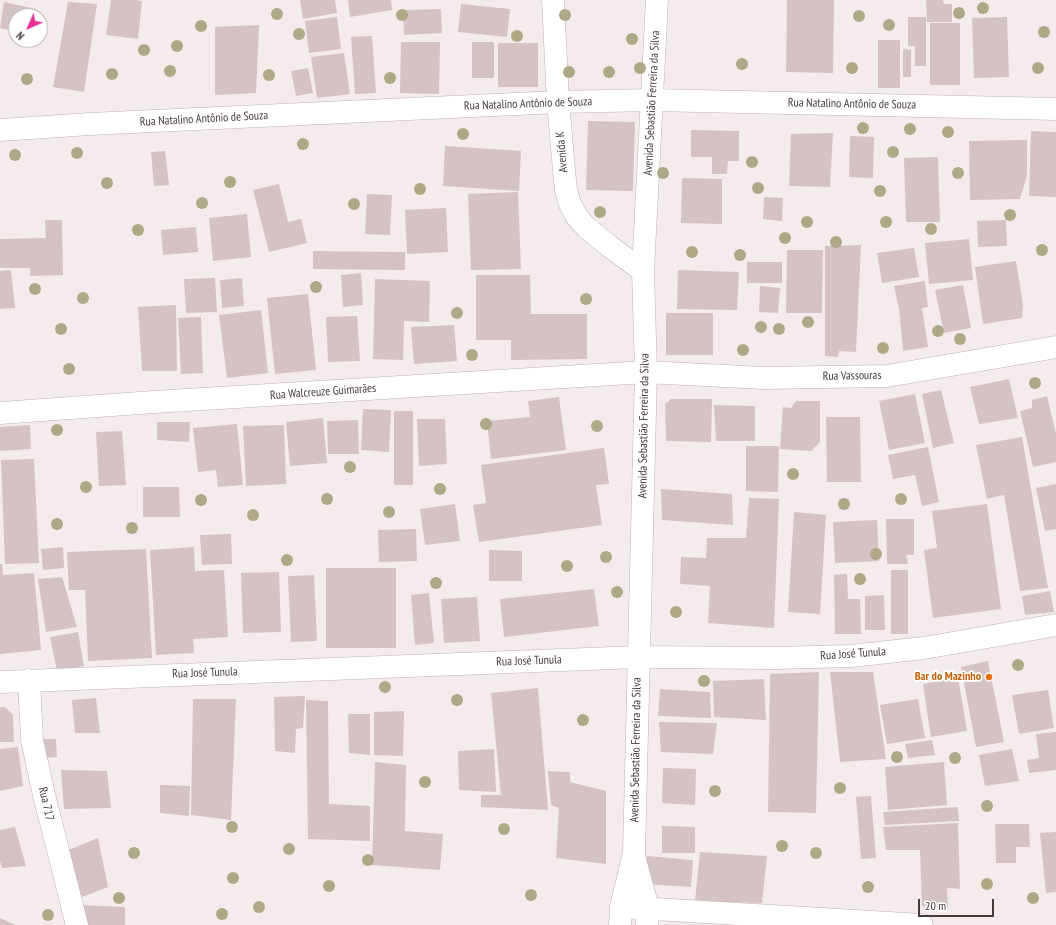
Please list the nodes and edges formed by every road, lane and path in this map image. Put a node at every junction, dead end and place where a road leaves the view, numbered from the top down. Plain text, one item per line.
1 (553, 0) edge
2 (658, 0) edge
3 (652, 100) junction
4 (558, 102) junction
5 (1056, 109) edge
6 (0, 130) edge
7 (643, 272) junction
8 (1056, 347) edge
9 (646, 372) junction
10 (0, 413) edge
11 (1056, 625) edge
12 (638, 657) junction
13 (29, 680) junction
14 (0, 682) edge
15 (634, 853) junction
16 (621, 916) edge
17 (647, 917) edge
18 (77, 925) edge
19 (922, 925) edge

1 - 4 street, Avenida K
2 - 3 street, Avenida Sebastião Ferreira da Silva
3 - 4 street, Rua Natalino Antônio de Souza
3 - 5 street, Rua Natalino Antônio de Souza
3 - 7 street, Avenida Sebastião Ferreira da Silva
4 - 6 street, Rua Natalino Antônio de Souza
4 - 7 street, Avenida K
7 - 9 street, Avenida Sebastião Ferreira da Silva
8 - 9 street, Rua Vassouras
9 - 10 street, Rua Walcreuze Guimarães
9 - 12 street, Avenida Sebastião Ferreira da Silva
11 - 12 street, Rua José Tunula
12 - 13 street, Rua José Tunula
12 - 15 street, Avenida Sebastião Ferreira da Silva
13 - 14 street, Rua José Tunula
13 - 18 street, Rua 717
15 - 16 street, Avenida Sebastião Ferreira da Silva
15 - 17 street, Avenida Sebastião Ferreira da Silva
16 - 17 street
17 - 19 street

